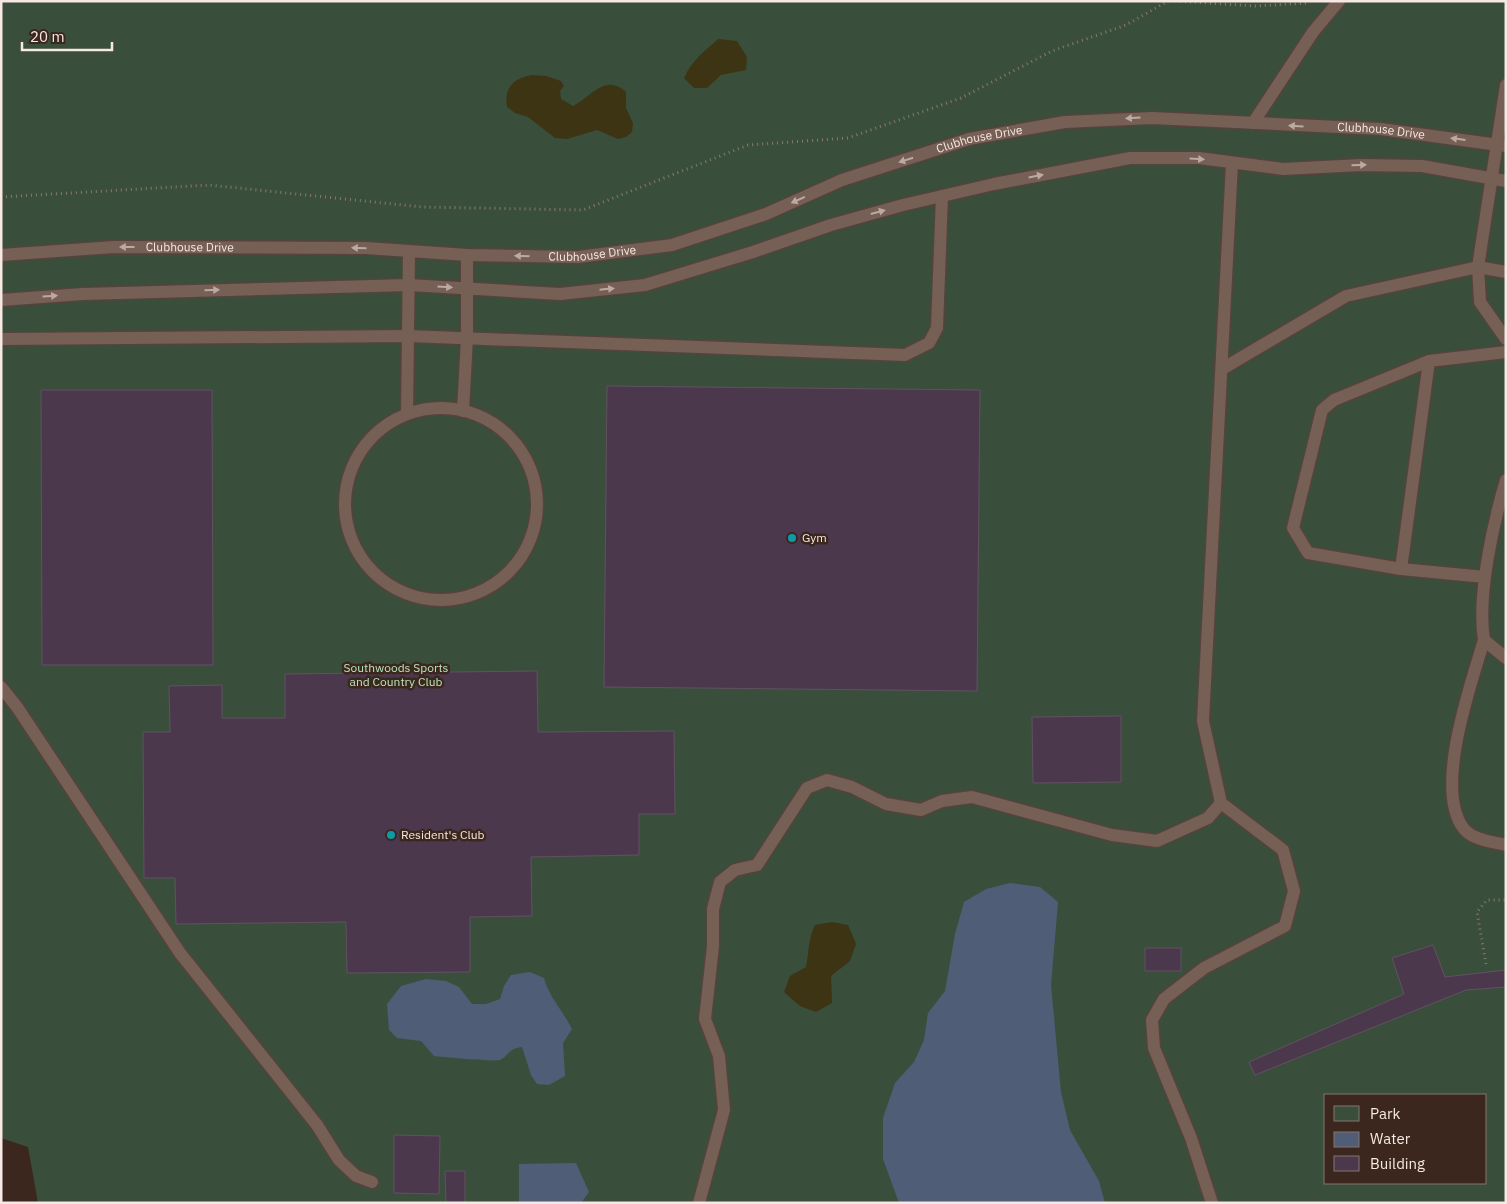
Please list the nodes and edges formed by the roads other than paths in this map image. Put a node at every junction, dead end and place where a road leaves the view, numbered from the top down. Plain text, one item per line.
1 (1338, 2) edge
2 (1506, 85) edge
3 (1253, 123) junction
4 (1501, 144) edge
5 (1232, 163) junction
6 (1490, 177) junction
7 (1506, 181) edge
8 (942, 196) junction
9 (409, 251) junction
10 (1, 255) edge
11 (467, 255) junction
12 (1478, 267) junction
13 (1506, 272) edge
14 (408, 285) junction
15 (466, 288) junction
16 (1, 300) edge
17 (408, 336) junction
18 (467, 338) junction
19 (1, 339) edge
20 (1506, 339) edge
21 (1506, 352) edge
22 (1429, 361) junction
23 (1222, 369) junction
24 (463, 410) junction
25 (407, 414) junction
26 (1506, 480) edge
27 (1401, 569) junction
28 (1485, 577) junction
29 (1484, 640) junction
30 (1506, 658) edge
31 (1, 687) edge
32 (1221, 803) junction
33 (1506, 845) edge
34 (372, 1182) dead end
35 (699, 1203) edge
36 (1212, 1203) edge

1 - 3 lane
2 - 4 lane
4 -> 3 lane, Clubhouse Drive
3 -> 11 lane, Clubhouse Drive
4 - 6 lane
5 -> 6 lane
8 -> 5 lane
5 - 23 lane
6 - 7 lane
6 - 12 lane
15 -> 8 lane
8 - 18 lane
9 -> 10 lane, Clubhouse Drive
9 - 11 lane, Clubhouse Drive
9 - 14 lane
11 - 15 lane
12 - 13 lane
12 - 20 lane
12 - 23 lane
14 -> 15 lane
16 -> 14 lane
14 - 17 lane
15 - 18 lane
17 - 18 lane
17 - 19 lane
17 - 25 lane
18 - 24 lane
21 - 22 lane
22 - 27 lane
22 - 27 lane
23 - 32 lane
24 - 25 lane
24 - 25 lane
26 - 28 lane
27 - 28 lane
28 - 29 lane
29 - 30 lane
29 - 33 lane
31 - 34 lane
32 - 35 lane
32 - 36 lane

